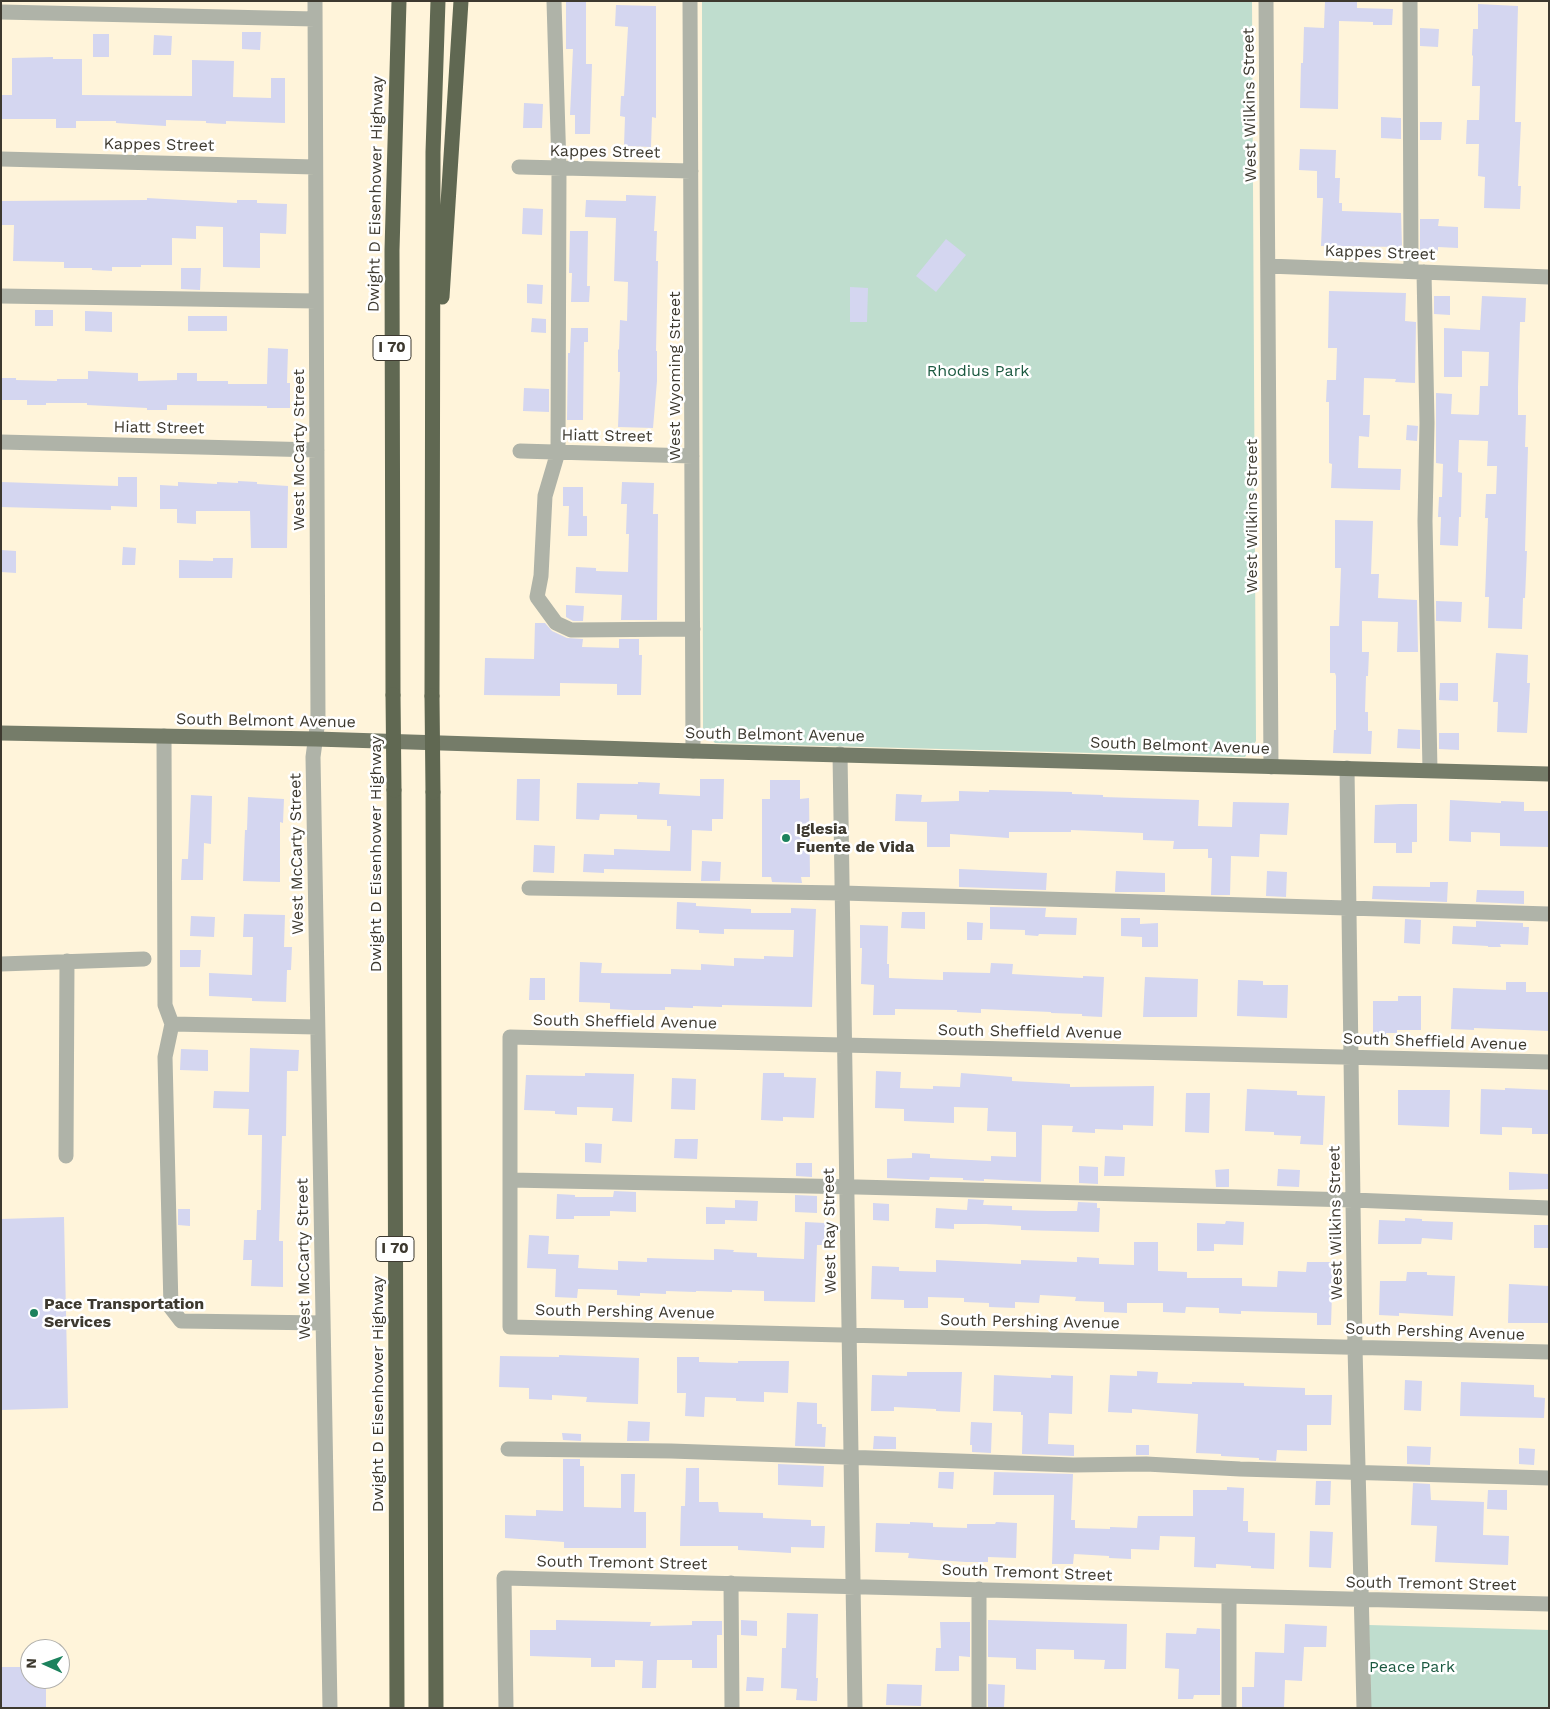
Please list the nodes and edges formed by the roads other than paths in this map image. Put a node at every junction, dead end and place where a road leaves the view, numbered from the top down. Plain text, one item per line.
1 (315, 1) edge
2 (398, 1) edge
3 (438, 1) edge
4 (461, 1) edge
5 (554, 1) edge
6 (690, 1) edge
7 (1266, 1) edge
8 (1410, 1) edge
9 (1, 12) edge
10 (315, 19) junction
11 (1, 159) edge
12 (316, 167) junction
13 (519, 167) dead end
14 (559, 168) junction
15 (691, 171) junction
16 (1268, 266) junction
17 (1417, 271) junction
18 (1549, 277) edge
19 (1, 296) edge
20 (316, 301) junction
21 (1, 442) edge
22 (433, 449) junction
23 (317, 450) junction
24 (520, 452) dead end
25 (558, 452) junction
26 (692, 456) junction
27 (692, 629) junction
28 (1, 733) edge
29 (164, 736) junction
30 (316, 739) junction
31 (693, 751) junction
32 (840, 754) junction
33 (1271, 767) junction
34 (1347, 768) junction
35 (1430, 770) junction
36 (1549, 774) edge
37 (529, 888) dead end
38 (842, 893) junction
39 (1349, 908) junction
40 (1549, 914) edge
41 (144, 959) dead end
42 (67, 961) junction
43 (1, 964) edge
44 (172, 1024) junction
45 (317, 1027) junction
46 (844, 1045) junction
47 (1350, 1057) junction
48 (1549, 1062) edge
49 (66, 1156) dead end
50 (510, 1180) junction
51 (846, 1186) junction
52 (1353, 1200) junction
53 (1549, 1208) edge
54 (323, 1323) junction
55 (848, 1335) junction
56 (1355, 1347) junction
57 (1549, 1352) edge
58 (508, 1449) dead end
59 (850, 1456) junction
60 (1358, 1472) junction
61 (1549, 1478) edge
62 (732, 1583) junction
63 (852, 1586) junction
64 (979, 1589) junction
65 (1229, 1597) junction
66 (1361, 1600) junction
67 (1549, 1604) edge
68 (330, 1708) edge
69 (397, 1708) edge
70 (436, 1708) edge
71 (506, 1708) edge
72 (732, 1708) edge
73 (854, 1708) edge
74 (979, 1708) edge
75 (1229, 1708) edge
76 (1364, 1708) edge

1 - 10 street, West McCarty Street
2 - 69 highway, Dwight D Eisenhower Highway / I 70, bridge
3 - 22 highway, I 70
4 - 22 highway
5 - 14 street
6 - 15 street, West Wyoming Street
7 - 16 street, West Wilkins Street
8 - 17 street
9 - 10 street
10 - 12 street, West McCarty Street
11 - 12 street, Kappes Street
12 - 20 street, West McCarty Street
13 - 14 street, Kappes Street
14 - 15 street, Kappes Street
14 - 25 street
15 - 26 street, West Wyoming Street
16 - 17 street, Kappes Street
16 - 33 street, West Wilkins Street
17 - 18 street, Kappes Street
17 - 35 street
19 - 20 street
20 - 23 street, West McCarty Street
21 - 23 street, Hiatt Street
22 - 70 highway, I 70, bridge
23 - 30 street, West McCarty Street
24 - 25 street, Hiatt Street
25 - 26 street, Hiatt Street
25 - 27 street
26 - 27 street, West Wyoming Street
27 - 31 street, West Wyoming Street
28 - 29 main road, South Belmont Avenue
29 - 30 main road, South Belmont Avenue
29 - 44 street
30 - 31 main road, South Belmont Avenue
30 - 45 street, West McCarty Street
31 - 32 main road, South Belmont Avenue
32 - 33 main road, South Belmont Avenue
32 - 38 street, West Ray Street
33 - 34 main road, South Belmont Avenue
34 - 35 main road, South Belmont Avenue
34 - 39 street, West Wilkins Street
35 - 36 main road, South Belmont Avenue
37 - 38 street
38 - 39 street
38 - 46 street, West Ray Street
39 - 40 street
39 - 47 street, West Wilkins Street
41 - 42 street
42 - 43 street
42 - 49 street
44 - 45 street
44 - 54 street
45 - 54 street, West McCarty Street
46 - 47 street, South Sheffield Avenue
46 - 50 street, South Sheffield Avenue
46 - 51 street, West Ray Street
47 - 48 street, South Sheffield Avenue
47 - 52 street, West Wilkins Street
50 - 51 street
50 - 55 street, South Pershing Avenue
51 - 52 street
51 - 55 street, West Ray Street
52 - 53 street
52 - 56 street, West Wilkins Street
54 - 68 street, West McCarty Street
55 - 56 street, South Pershing Avenue
55 - 59 street, West Ray Street
56 - 57 street, South Pershing Avenue
56 - 60 street, West Wilkins Street
58 - 59 street
59 - 60 street
59 - 63 street, West Ray Street
60 - 61 street
60 - 66 street, West Wilkins Street
62 - 63 street, South Tremont Street
62 - 71 street, South Tremont Street
62 - 72 street
63 - 64 street, South Tremont Street
63 - 73 street, West Ray Street
64 - 65 street, South Tremont Street
64 - 74 street
65 - 66 street, South Tremont Street
65 - 75 street
66 - 67 street, South Tremont Street
66 - 76 street, West Wilkins Street

